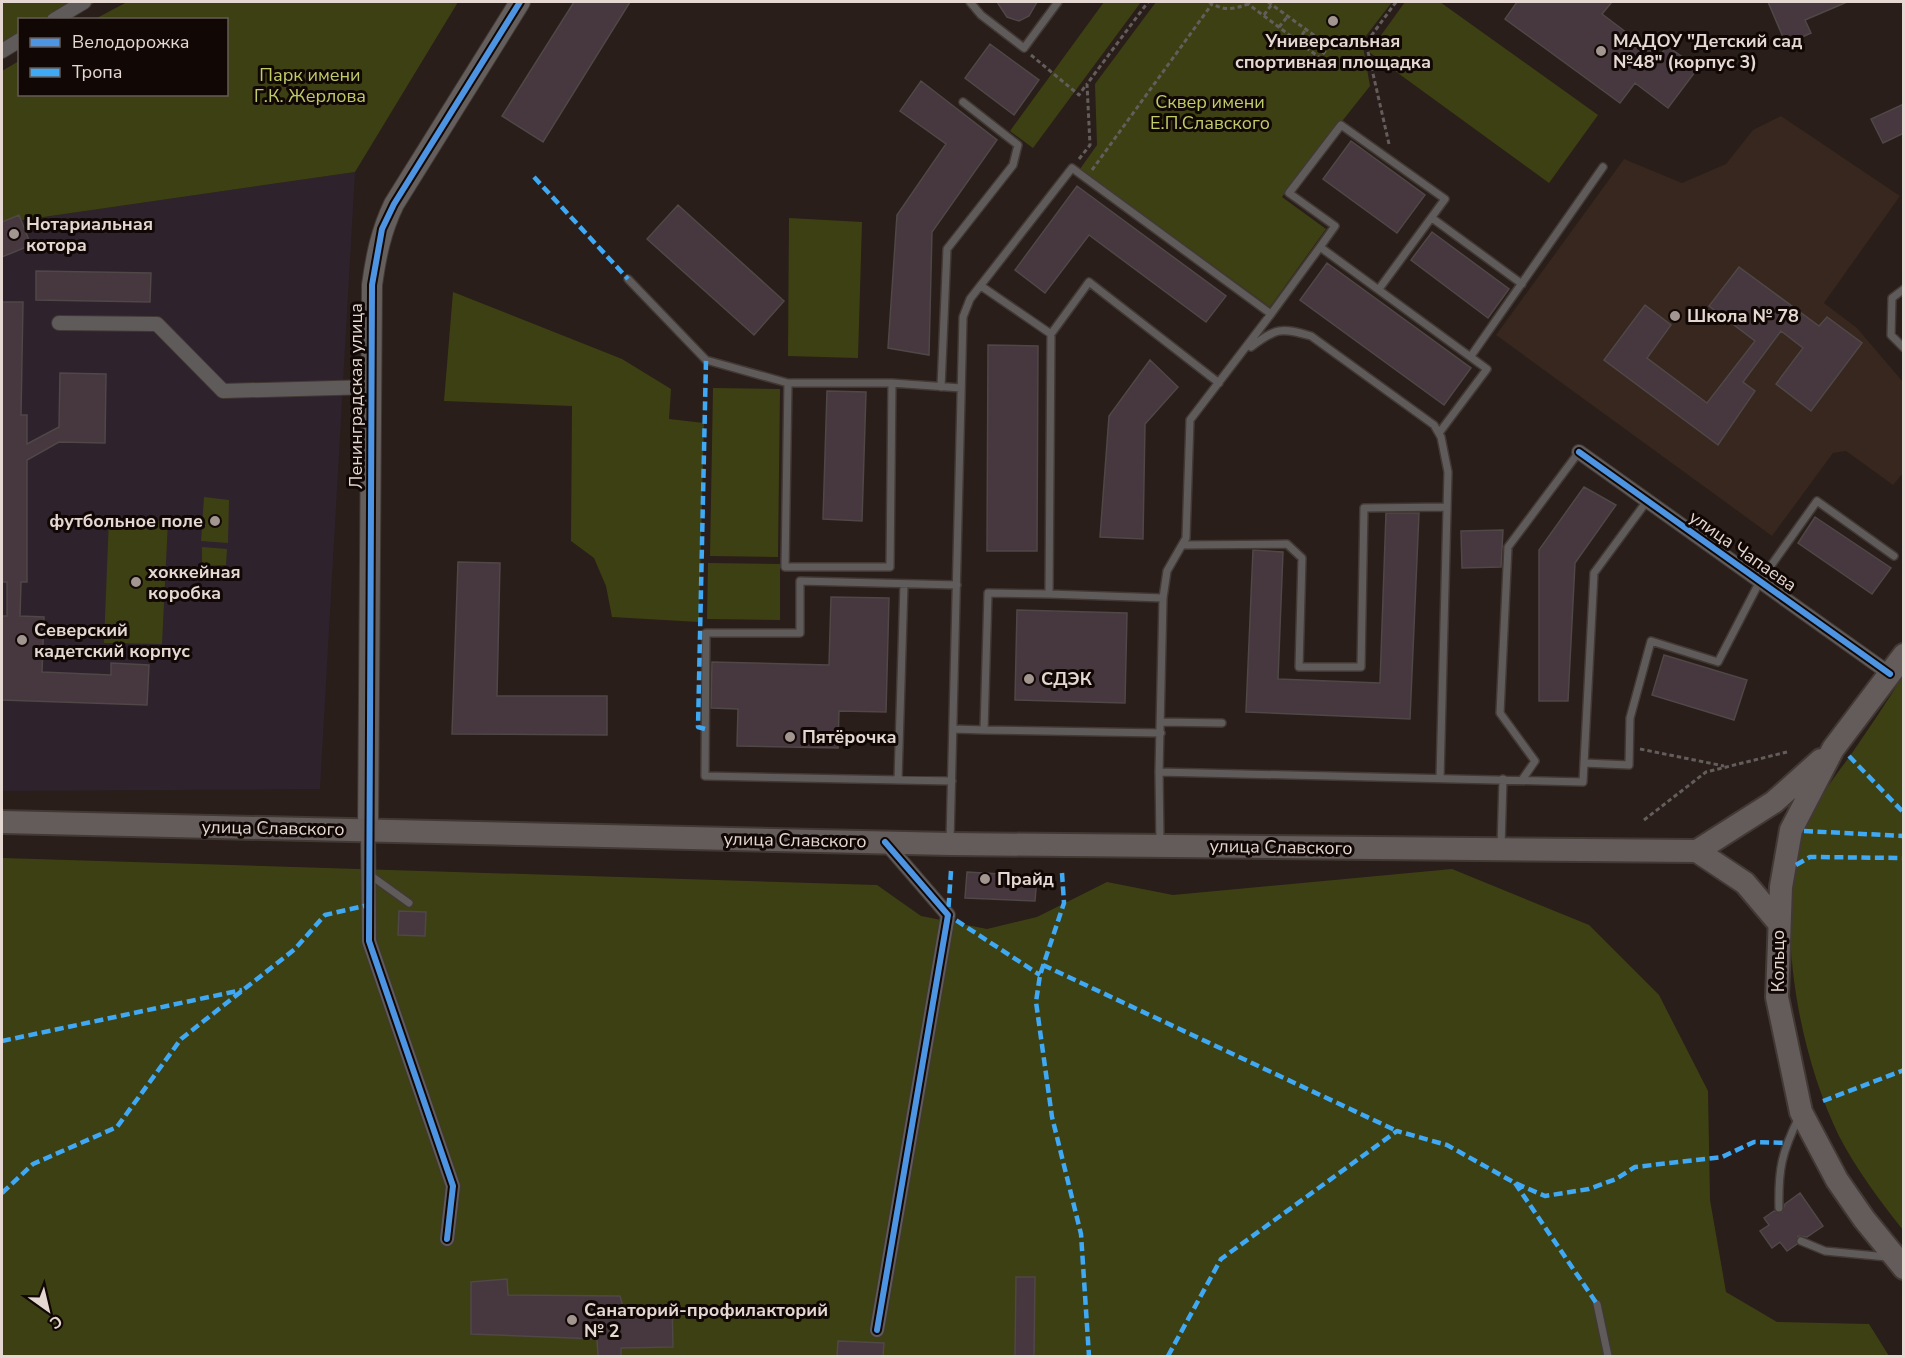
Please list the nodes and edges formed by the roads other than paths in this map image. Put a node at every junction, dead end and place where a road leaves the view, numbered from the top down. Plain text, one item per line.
1 (84, 2) edge
2 (520, 2) edge
3 (970, 2) edge
4 (1058, 2) edge
5 (57, 18) edge
6 (18, 41) edge
7 (2, 51) edge
8 (963, 102) dead end
9 (1604, 167) dead end
10 (1432, 218) junction
11 (1320, 247) junction
12 (628, 279) dead end
13 (1522, 284) junction
14 (981, 286) junction
15 (1379, 289) junction
16 (1904, 289) edge
17 (1271, 314) junction
18 (59, 323) dead end
19 (1052, 334) junction
20 (1904, 348) edge
21 (1242, 353) junction
22 (1471, 356) junction
23 (788, 383) junction
24 (1219, 383) junction
25 (892, 384) junction
26 (371, 387) junction
27 (941, 387) junction
28 (961, 388) junction
29 (1439, 434) junction
30 (1579, 452) joint
31 (1647, 501) junction
32 (1446, 507) junction
33 (1182, 545) junction
34 (1894, 556) dead end
35 (1760, 581) junction
36 (904, 584) junction
37 (957, 585) junction
38 (1049, 594) junction
39 (1163, 598) junction
40 (1904, 655) edge
41 (1890, 674) junction
42 (1161, 722) junction
43 (1222, 723) dead end
44 (953, 729) junction
45 (984, 730) junction
46 (1161, 733) junction
47 (1833, 749) junction
48 (1584, 763) junction
49 (1159, 772) junction
50 (1440, 778) junction
51 (1503, 779) junction
52 (898, 780) junction
53 (1522, 780) junction
54 (952, 781) junction
55 (2, 822) edge
56 (368, 830) junction
57 (885, 842) junction
58 (950, 844) junction
59 (1160, 846) junction
60 (1501, 850) junction
61 (1697, 851) junction
62 (368, 874) junction
63 (409, 903) dead end
64 (1778, 922) junction
65 (1801, 1112) junction
66 (1779, 1208) dead end
67 (447, 1239) dead end
68 (1802, 1241) dead end
69 (1899, 1263) edge
70 (1597, 1304) dead end
71 (877, 1330) dead end
72 (1608, 1356) edge

1 - 5 street
2 - 26 street, Ленинградская улица
3 - 4 lane
6 - 7 street
8 - 27 lane
9 - 13 lane
10 - 11 lane
10 - 13 lane
10 - 15 lane
11 - 15 lane
11 - 17 lane
12 - 23 lane
13 - 22 lane
14 - 17 lane
14 - 19 lane
14 - 28 lane
15 - 22 lane
16 - 20 lane
17 - 21 lane
18 - 26 street
19 - 24 lane
19 - 38 lane
21 - 24 lane
21 - 29 lane
22 - 29 lane
23 - 25 lane
23 - 25 lane
24 - 33 lane
25 - 27 lane
26 - 56 street, Ленинградская улица
27 - 28 lane
28 - 37 lane
29 - 32 lane
30 - 31 street, улица Чапаева
30 - 53 lane
31 - 35 street, улица Чапаева
31 - 48 lane
32 - 33 lane
32 - 50 lane
33 - 39 lane
34 - 35 lane
35 - 41 street, улица Чапаева
35 - 48 lane
36 - 37 lane
36 - 52 lane
36 - 52 lane
37 - 44 lane
38 - 39 lane
38 - 45 lane
39 - 42 lane
40 - 41 main road, Кольцо
41 - 47 main road, Кольцо
42 - 43 lane
42 - 46 lane
44 - 45 lane
44 - 54 lane
45 - 46 lane
46 - 49 lane
47 - 61 main road
47 - 64 main road, Кольцо
48 - 53 lane
49 - 50 lane
49 - 59 lane
50 - 51 lane
51 - 53 lane
51 - 60 lane
52 - 54 lane
54 - 58 lane
55 - 56 main road, улица Славского
56 - 57 main road, улица Славского
56 - 62 street
57 - 58 main road, улица Славского
57 - 71 street
58 - 59 main road, улица Славского
59 - 60 main road, улица Славского
60 - 61 main road, улица Славского
61 - 64 main road
62 - 63 lane
62 - 67 street
64 - 65 main road, Кольцо
65 - 66 lane
65 - 69 main road, Кольцо
68 - 69 lane
70 - 72 lane

